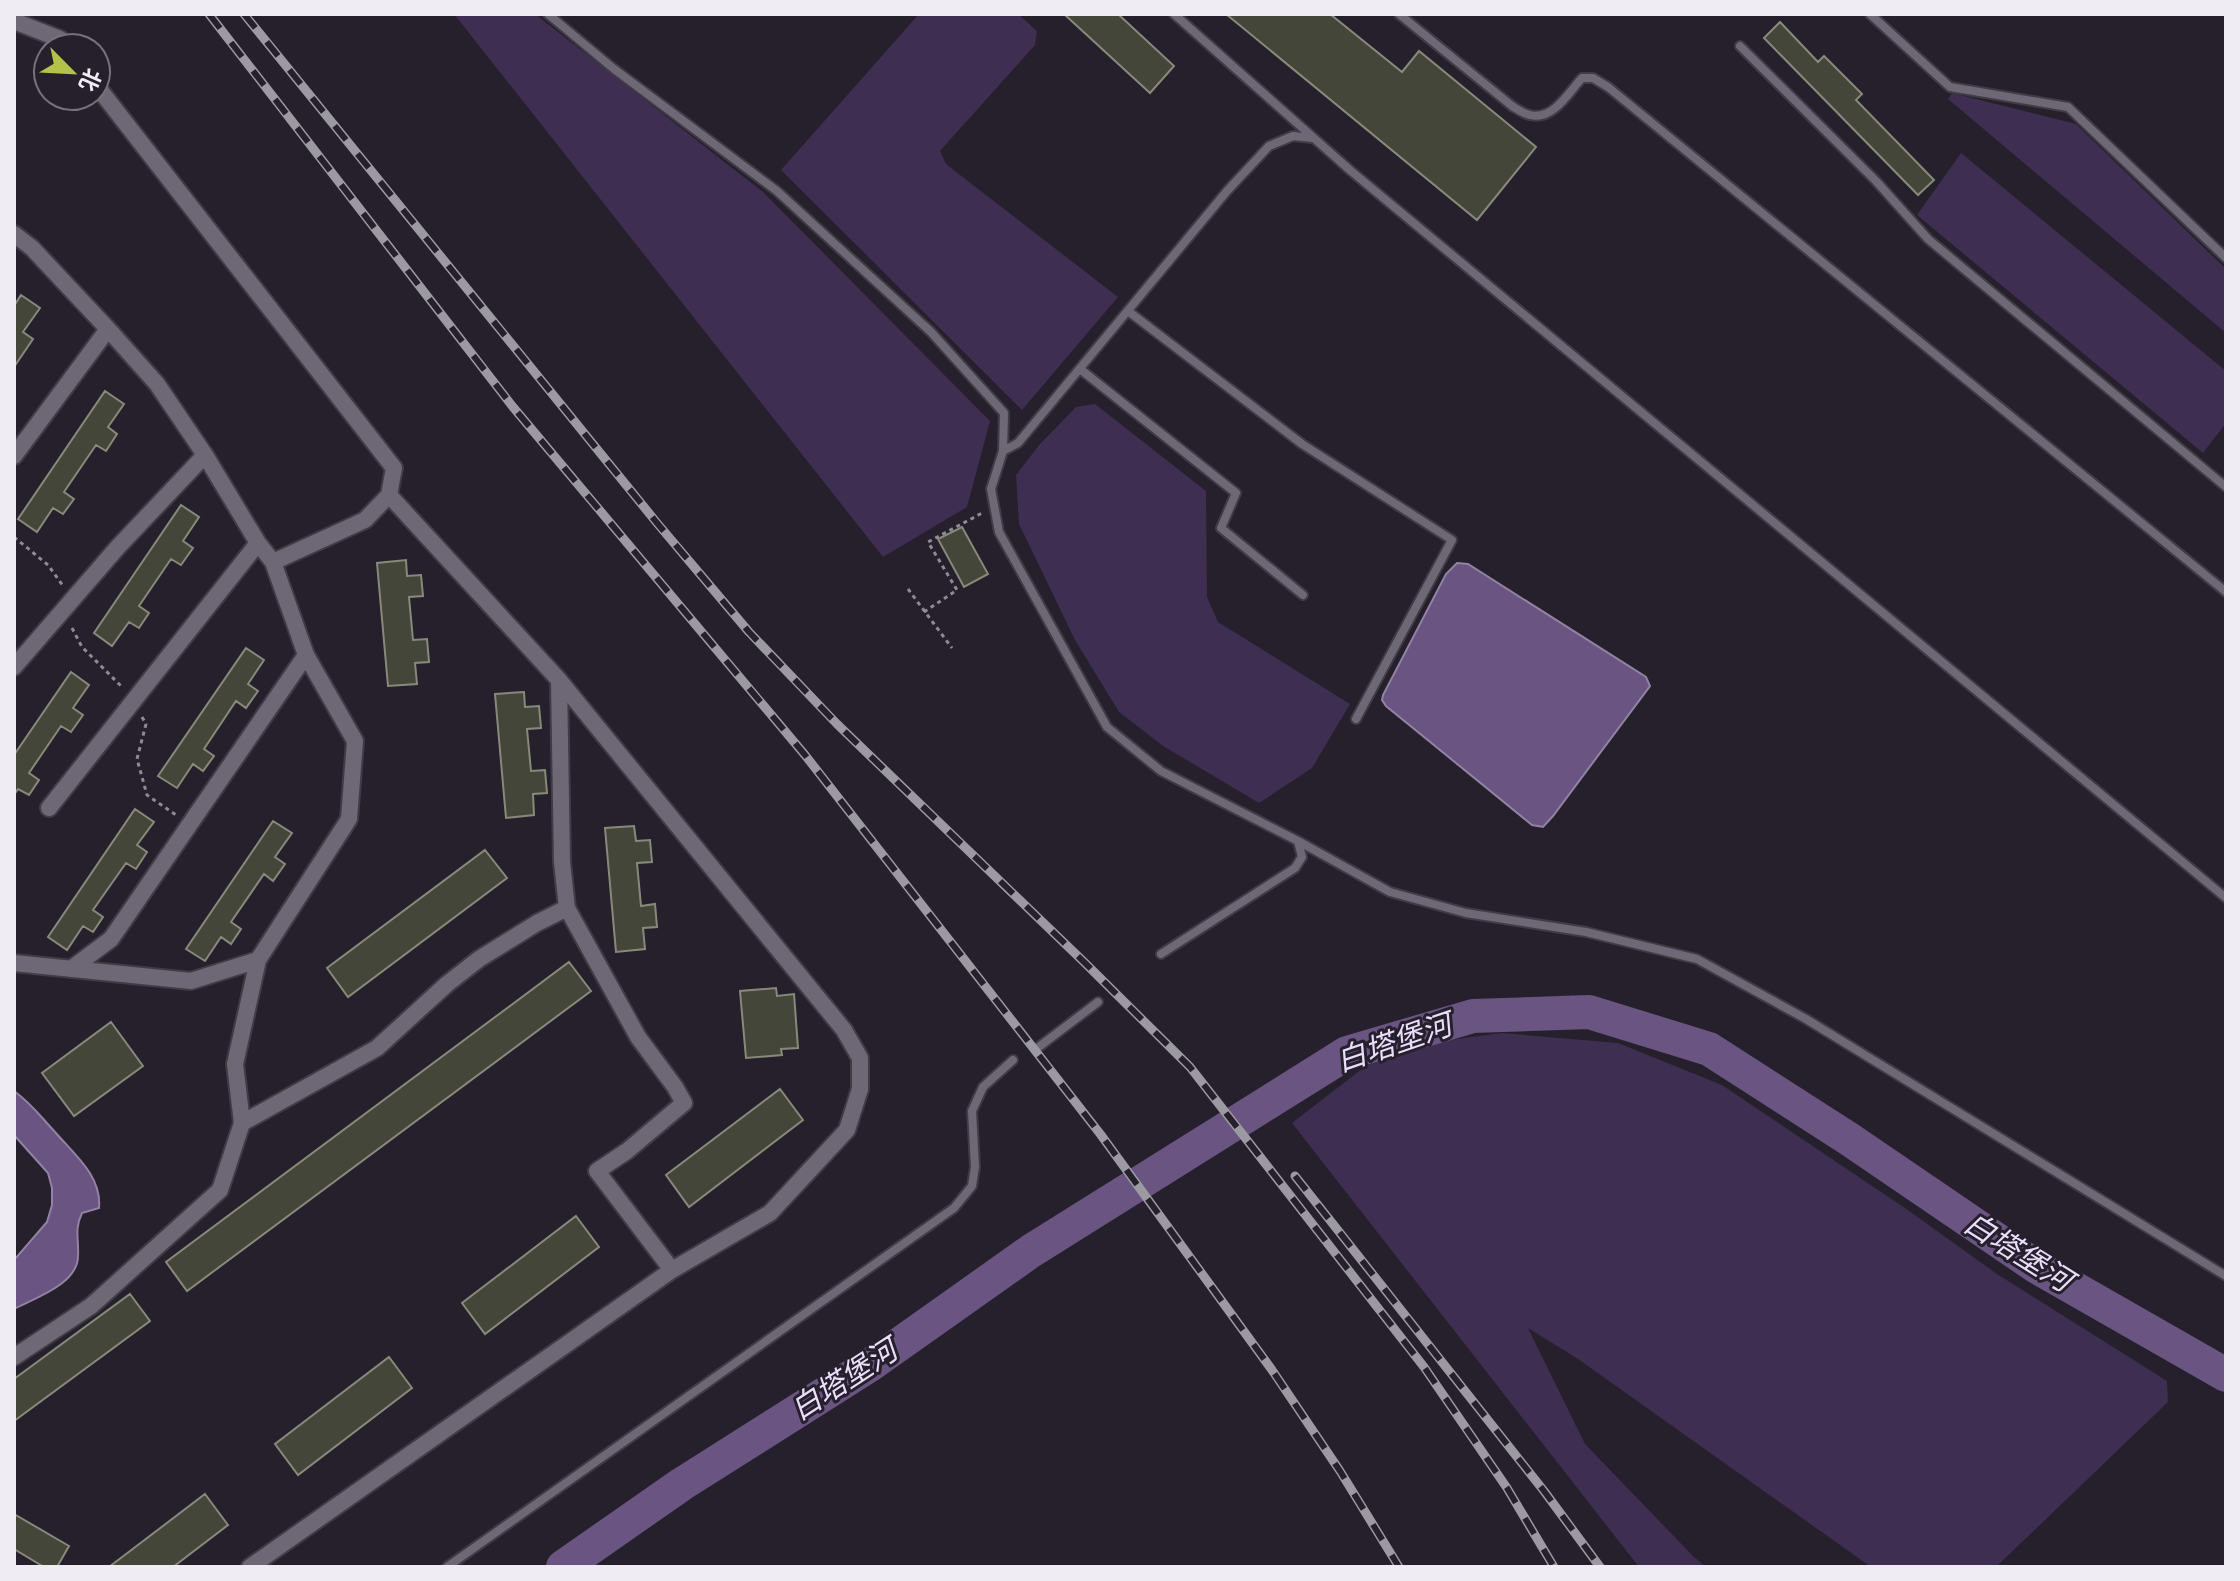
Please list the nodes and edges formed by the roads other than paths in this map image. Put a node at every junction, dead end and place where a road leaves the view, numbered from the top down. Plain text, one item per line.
1 (548, 14) edge
2 (1174, 14) edge
3 (1399, 14) edge
4 (1870, 14) edge
5 (14, 21) edge
6 (42, 32) edge
7 (1740, 46) dead end
8 (112, 106) edge
9 (1314, 138) junction
10 (14, 234) edge
11 (2226, 258) edge
12 (1128, 311) junction
13 (108, 329) junction
14 (1080, 369) junction
15 (1003, 451) junction
16 (205, 455) junction
17 (14, 456) edge
18 (2226, 487) edge
19 (389, 495) junction
20 (258, 543) junction
21 (273, 562) junction
22 (2226, 592) edge
23 (1303, 595) dead end
24 (306, 655) junction
25 (14, 667) edge
26 (559, 680) junction
27 (1356, 719) dead end
28 (49, 808) dead end
29 (1298, 841) junction
30 (2226, 898) edge
31 (567, 908) junction
32 (1161, 954) dead end
33 (258, 960) junction
34 (14, 963) edge
35 (71, 969) junction
36 (1098, 1002) dead end
37 (1040, 1046) dead end
38 (1013, 1060) dead end
39 (242, 1123) junction
40 (672, 1270) junction
41 (2226, 1276) edge
42 (14, 1357) edge
43 (250, 1567) edge
44 (447, 1567) edge

1 - 15 lane
2 - 9 lane
3 - 22 lane
4 - 11 lane
5 - 6 street
7 - 18 lane
8 - 19 street
9 - 12 lane
9 - 30 lane
10 - 13 street
12 - 14 lane
12 - 27 lane
13 - 16 street
13 - 17 street
14 - 15 lane
14 - 23 lane
15 - 29 lane
16 - 20 street
16 - 25 street
19 - 21 street
19 - 26 street
20 - 21 street
20 - 28 street
21 - 24 street
24 - 33 street
24 - 35 street
26 - 31 street
26 - 40 street
29 - 32 lane
29 - 41 lane
31 - 39 street
31 - 40 street
33 - 35 street
33 - 39 street
34 - 35 street
36 - 37 lane
38 - 44 lane
39 - 42 street
40 - 43 street

